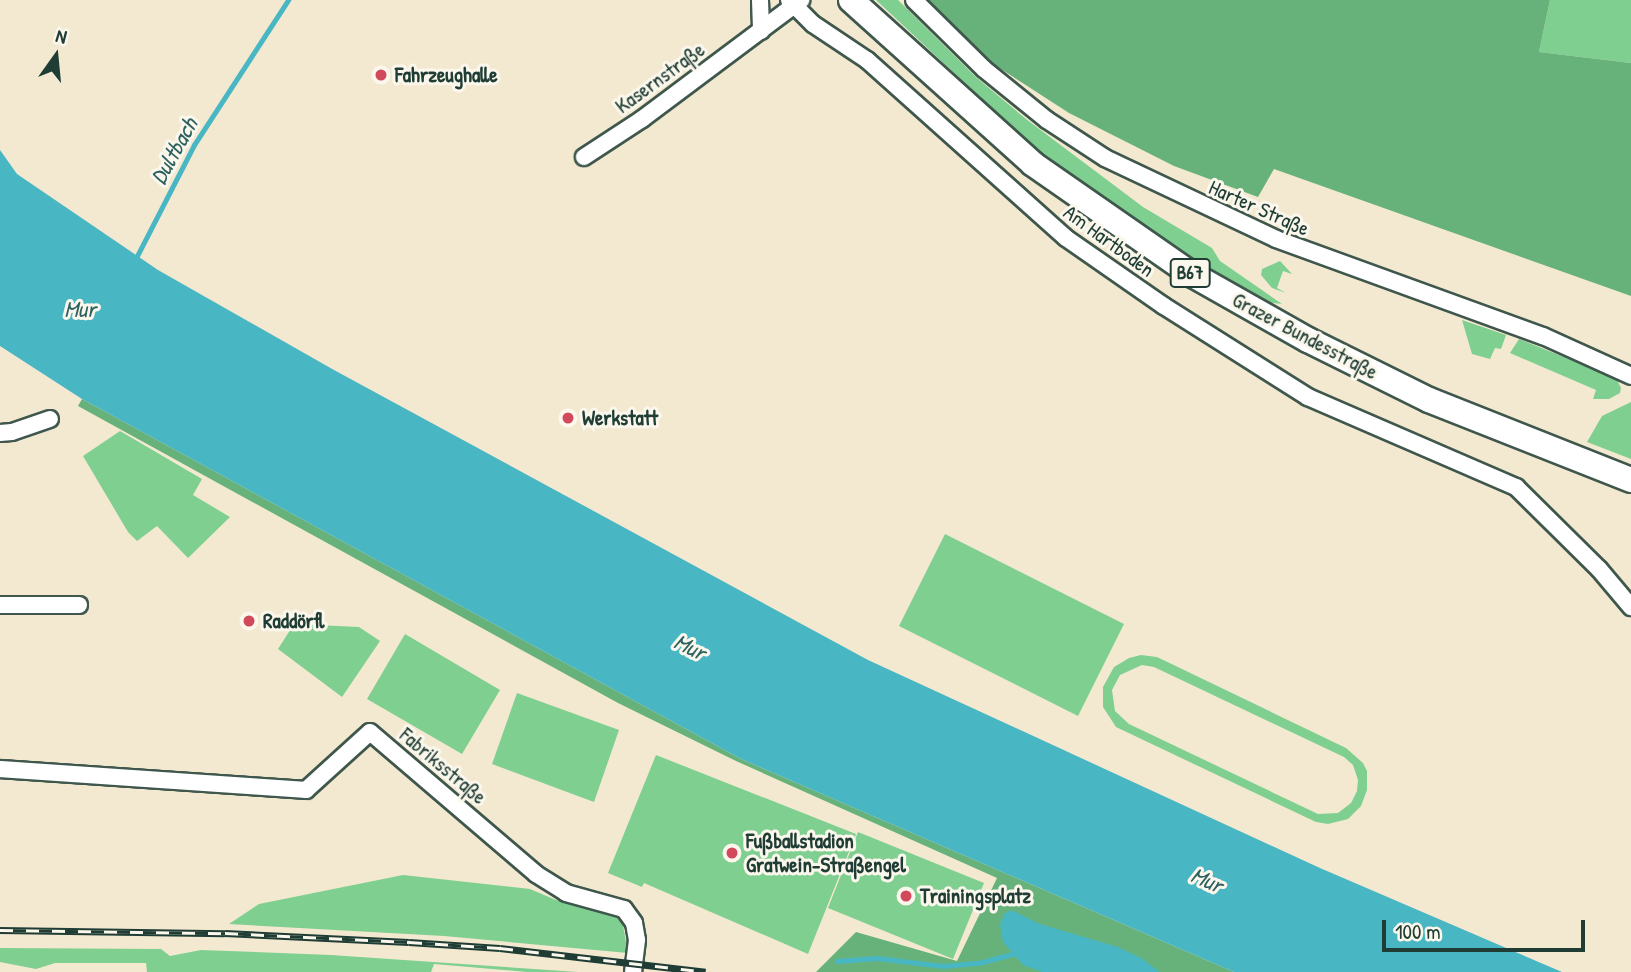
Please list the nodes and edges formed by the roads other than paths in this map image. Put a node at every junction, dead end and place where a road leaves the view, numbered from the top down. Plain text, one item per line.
1 (760, 0) edge
2 (851, 0) edge
3 (914, 0) edge
4 (795, 2) edge
5 (761, 31) junction
6 (583, 157) dead end
7 (1631, 376) edge
8 (50, 419) dead end
9 (0, 433) edge
10 (1631, 480) edge
11 (0, 605) edge
12 (79, 605) dead end
13 (1631, 607) edge
14 (0, 769) edge
15 (634, 972) edge

1 - 5 street
2 - 10 main road, Grazer Bundesstraße / B67
3 - 7 street, Harter Straße
4 - 5 street, Kasernstraße
4 - 13 street, Am Hartboden
5 - 6 street, Kasernstraße
8 - 9 street
11 - 12 street
14 - 15 street, Fabriksstraße

